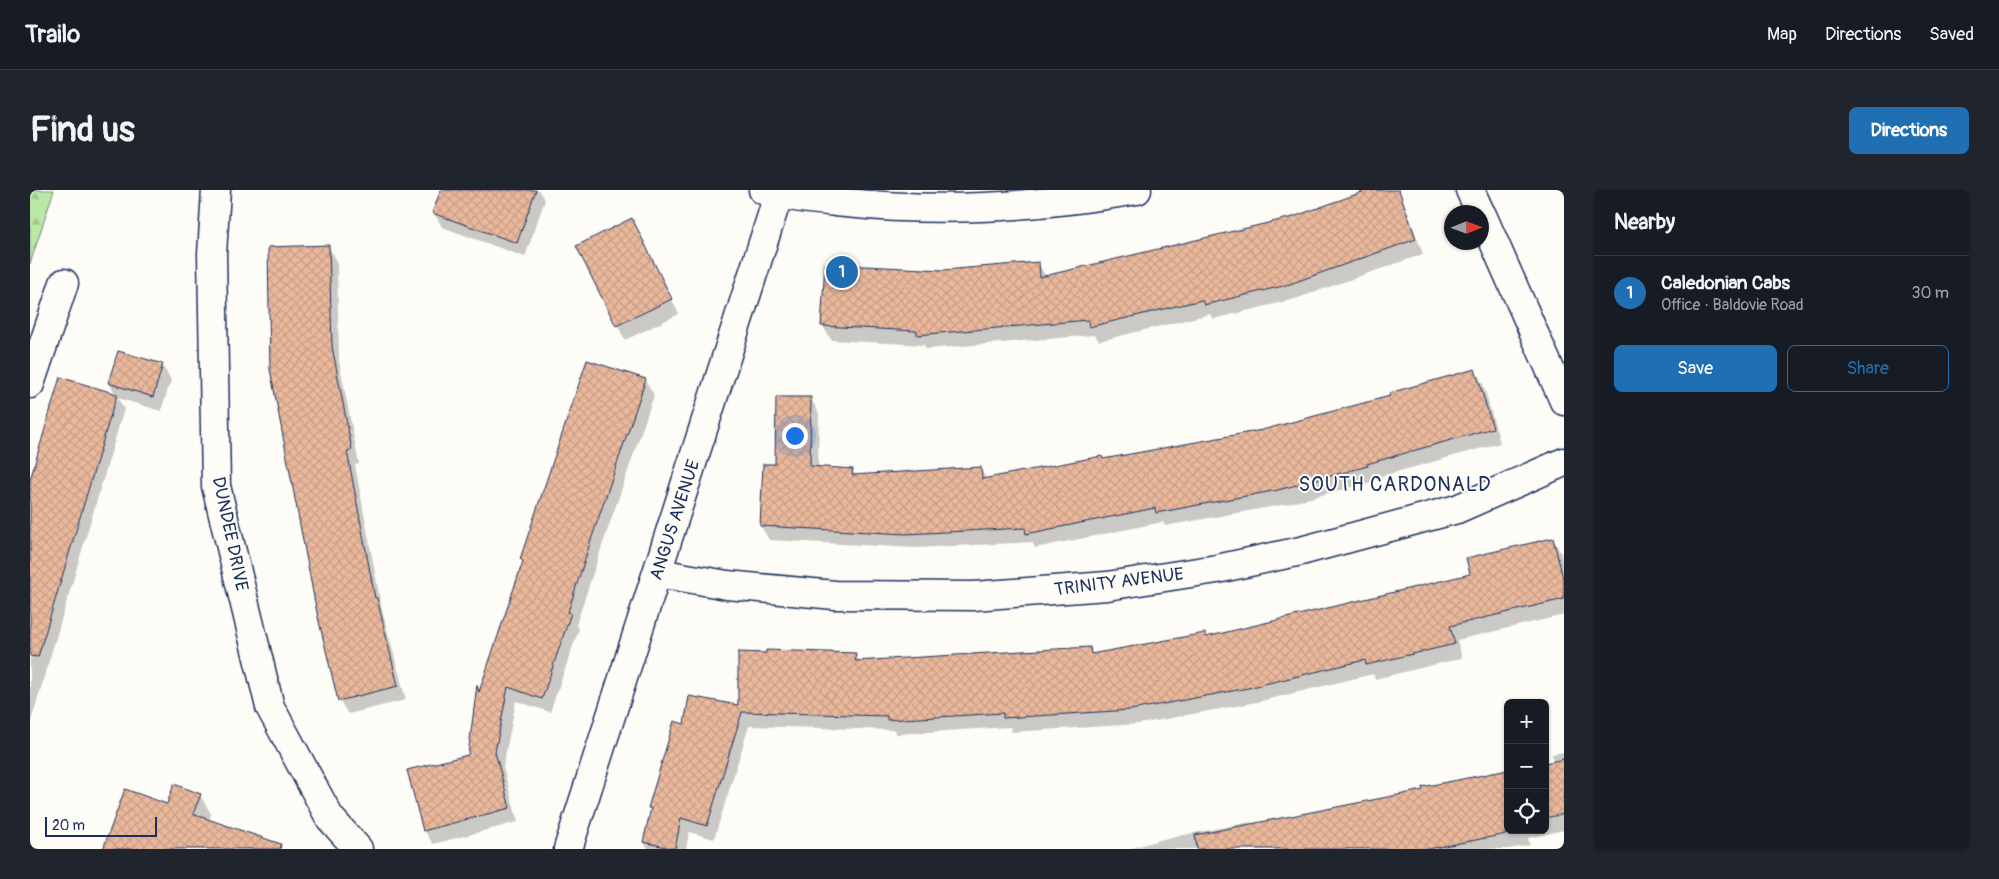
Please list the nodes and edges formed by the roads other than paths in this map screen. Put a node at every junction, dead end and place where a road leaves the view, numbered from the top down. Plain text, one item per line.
1 (216, 190) edge
2 (1137, 190) edge
3 (1470, 190) edge
4 (774, 192) edge
5 (1477, 205) edge
6 (1489, 232) edge
7 (64, 283) dead end
8 (30, 384) edge
9 (1564, 401) edge
10 (1564, 462) edge
11 (658, 573) junction
12 (358, 849) edge
13 (568, 849) edge

1 - 12 street, DUNDEE DRIVE
2 - 4 street
3 - 5 street
4 - 11 street, ANGUS AVENUE
6 - 9 street
7 - 8 street
10 - 11 street, TRINITY AVENUE
11 - 13 street, ANGUS AVENUE

